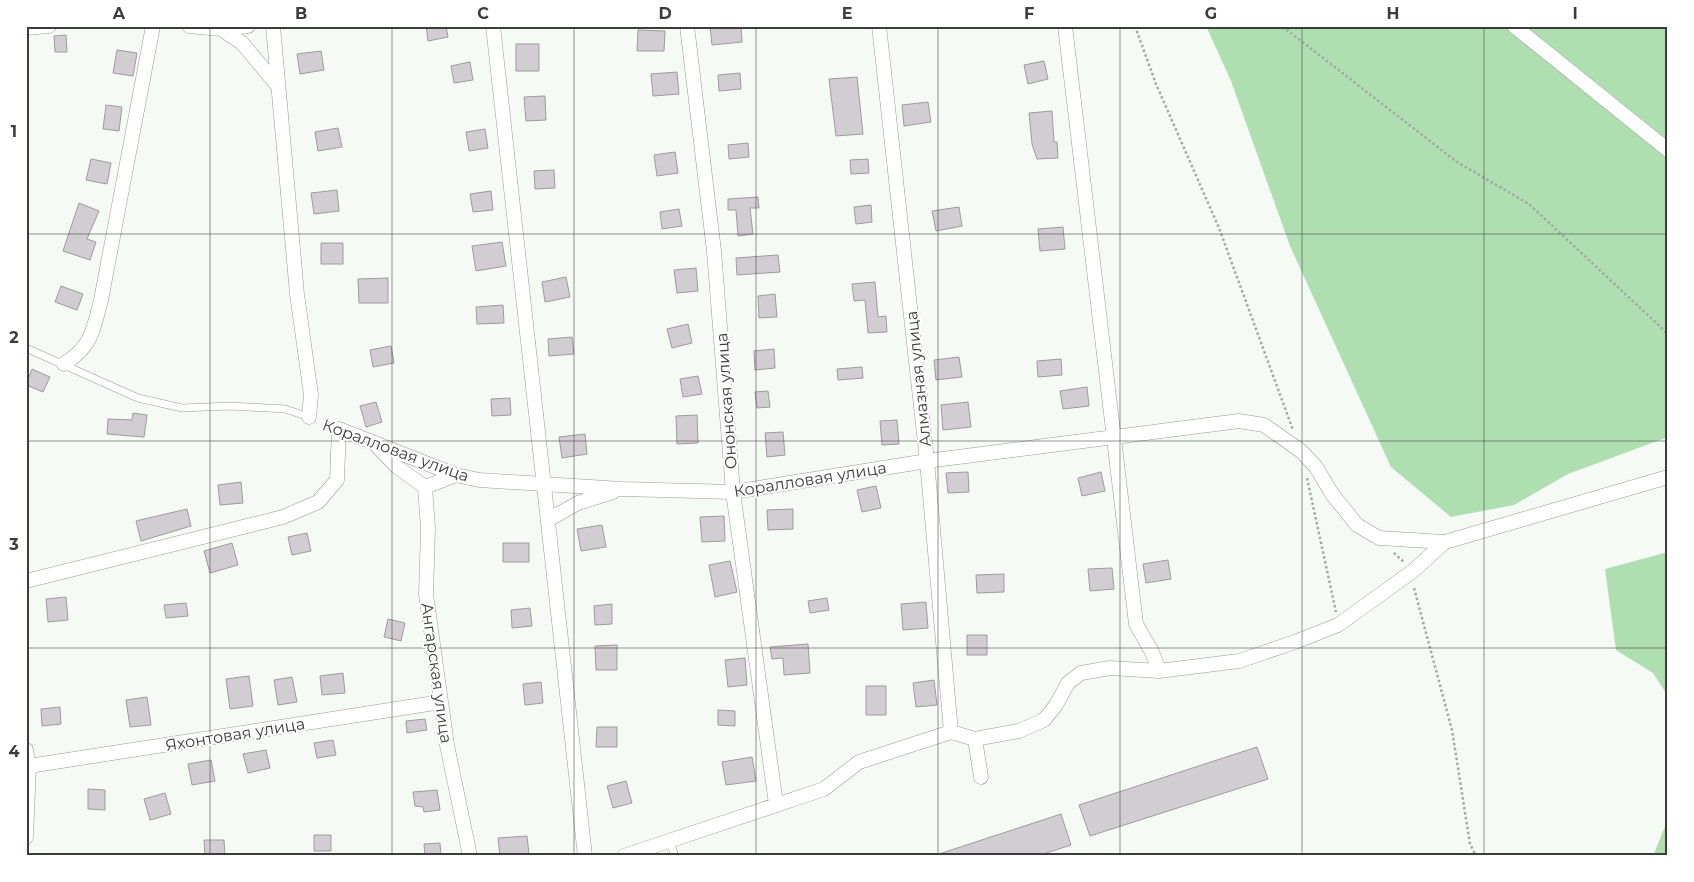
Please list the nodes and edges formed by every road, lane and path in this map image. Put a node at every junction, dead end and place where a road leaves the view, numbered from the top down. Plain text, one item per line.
1 (49, 26) edge
2 (153, 26) edge
3 (189, 26) edge
4 (248, 26) edge
5 (273, 26) edge
6 (493, 26) edge
7 (687, 26) edge
8 (879, 26) edge
9 (1065, 26) edge
10 (1134, 26) edge
11 (1277, 26) edge
12 (1514, 26) edge
13 (26, 28) edge
14 (221, 29) junction
15 (276, 85) junction
16 (1668, 150) edge
17 (1668, 334) edge
18 (26, 348) edge
19 (64, 364) junction
20 (309, 417) joint
21 (1114, 438) junction
22 (374, 442) junction
23 (1301, 451) junction
24 (927, 461) junction
25 (456, 475) junction
26 (1668, 477) edge
27 (544, 485) junction
28 (425, 488) junction
29 (622, 489) junction
30 (733, 492) junction
31 (548, 520) junction
32 (1379, 538) junction
33 (1445, 542) junction
34 (1413, 571) junction
35 (26, 581) edge
36 (1338, 625) junction
37 (1159, 672) junction
38 (441, 702) junction
39 (951, 732) junction
40 (975, 739) junction
41 (26, 750) edge
42 (28, 766) junction
43 (981, 777) dead end
44 (776, 804) junction
45 (26, 837) edge
46 (669, 840) junction
47 (470, 856) edge
48 (585, 856) edge
49 (624, 856) edge
50 (674, 856) edge
51 (1476, 856) edge

1 - 13 street
2 - 19 street
3 - 14 street
4 - 14 street
5 - 15 street
6 - 27 street
7 - 30 street, Ононская улица
8 - 24 street, Алмазная улица
9 - 21 street
10 - 23 path
11 - 17 path
12 - 16 street
14 - 15 street
15 - 20 street
18 - 19 lane, Коралловая улица
19 - 20 lane, Коралловая улица
21 - 23 street, Коралловая улица
21 - 24 street, Коралловая улица
21 - 37 street
22 - 25 street, Коралловая улица
22 - 28 street
22 - 35 street, Коралловая улица
23 - 32 street, Коралловая улица
23 - 36 path
24 - 30 street, Коралловая улица
24 - 39 street, Алмазная улица
25 - 27 street, Коралловая улица
25 - 28 street
26 - 33 street
27 - 29 street, Коралловая улица
27 - 31 street
28 - 38 street, Ангарская улица
29 - 30 street, Коралловая улица
29 - 31 street
30 - 44 street, Ононская улица
31 - 48 street
32 - 33 street, Коралловая улица
32 - 34 path
33 - 34 street
34 - 36 street
34 - 51 path
36 - 37 street
37 - 40 street
38 - 42 street, Яхонтовая улица
38 - 47 street, Ангарская улица
39 - 40 street
39 - 44 street
40 - 43 street
41 - 42 street
42 - 45 street
44 - 46 street
46 - 49 street
46 - 50 lane

